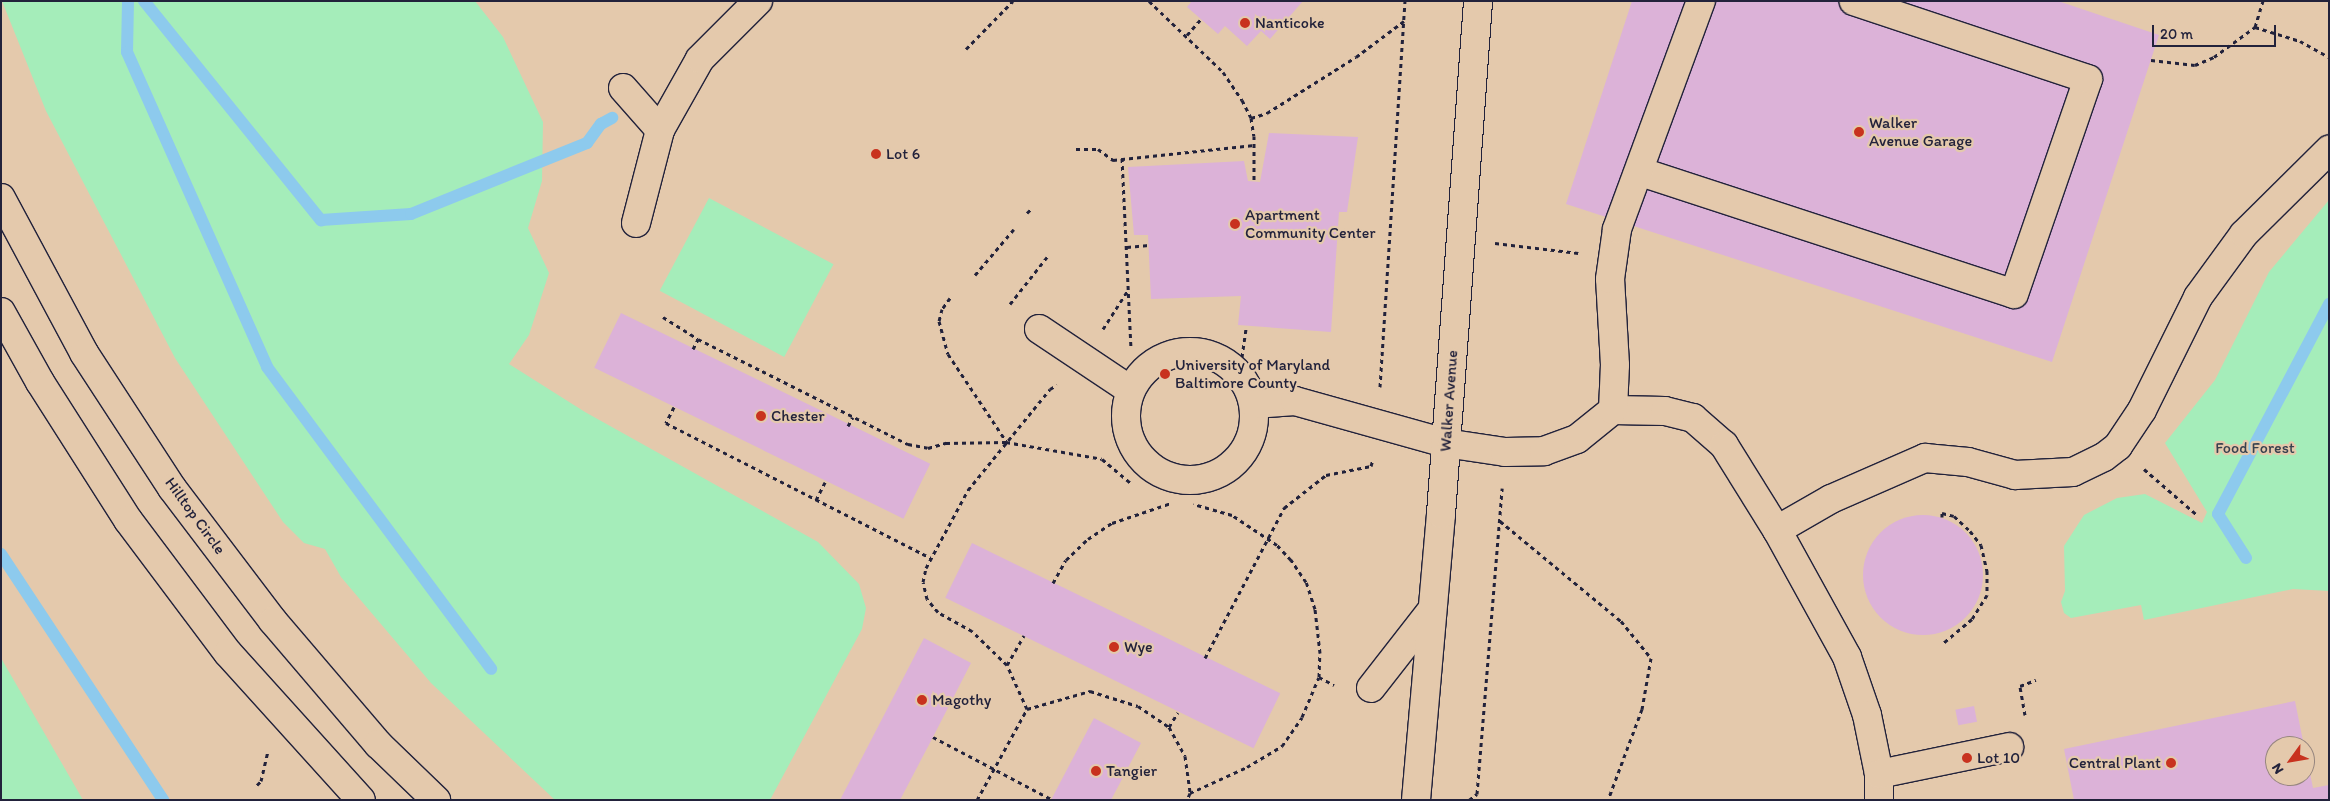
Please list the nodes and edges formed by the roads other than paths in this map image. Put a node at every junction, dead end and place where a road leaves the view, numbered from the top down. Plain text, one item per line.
1 (758, 1) edge
2 (1478, 1) edge
3 (1701, 1) edge
4 (1854, 1) edge
5 (623, 88) dead end
6 (660, 130) junction
7 (2329, 150) edge
8 (1641, 172) junction
9 (1, 198) edge
10 (636, 223) dead end
11 (1, 312) edge
12 (1039, 329) dead end
13 (1130, 390) junction
14 (1254, 404) junction
15 (1613, 410) junction
16 (1445, 443) junction
17 (1777, 530) junction
18 (1432, 610) junction
19 (1371, 688) dead end
20 (2009, 747) dead end
21 (1879, 787) edge
22 (361, 800) edge
23 (436, 800) edge
24 (1416, 800) edge

1 - 6 street
2 - 16 street, Walker Avenue
3 - 8 street
4 - 8 street
5 - 6 street
6 - 10 street
7 - 17 street
8 - 15 street
9 - 23 street, Hilltop Circle
11 - 22 street
12 - 13 street
13 - 14 street
13 - 14 street
14 - 16 street
15 - 16 street
15 - 17 street
16 - 18 street, Walker Avenue
17 - 21 street
18 - 19 street
18 - 24 street, Walker Avenue
20 - 21 street

